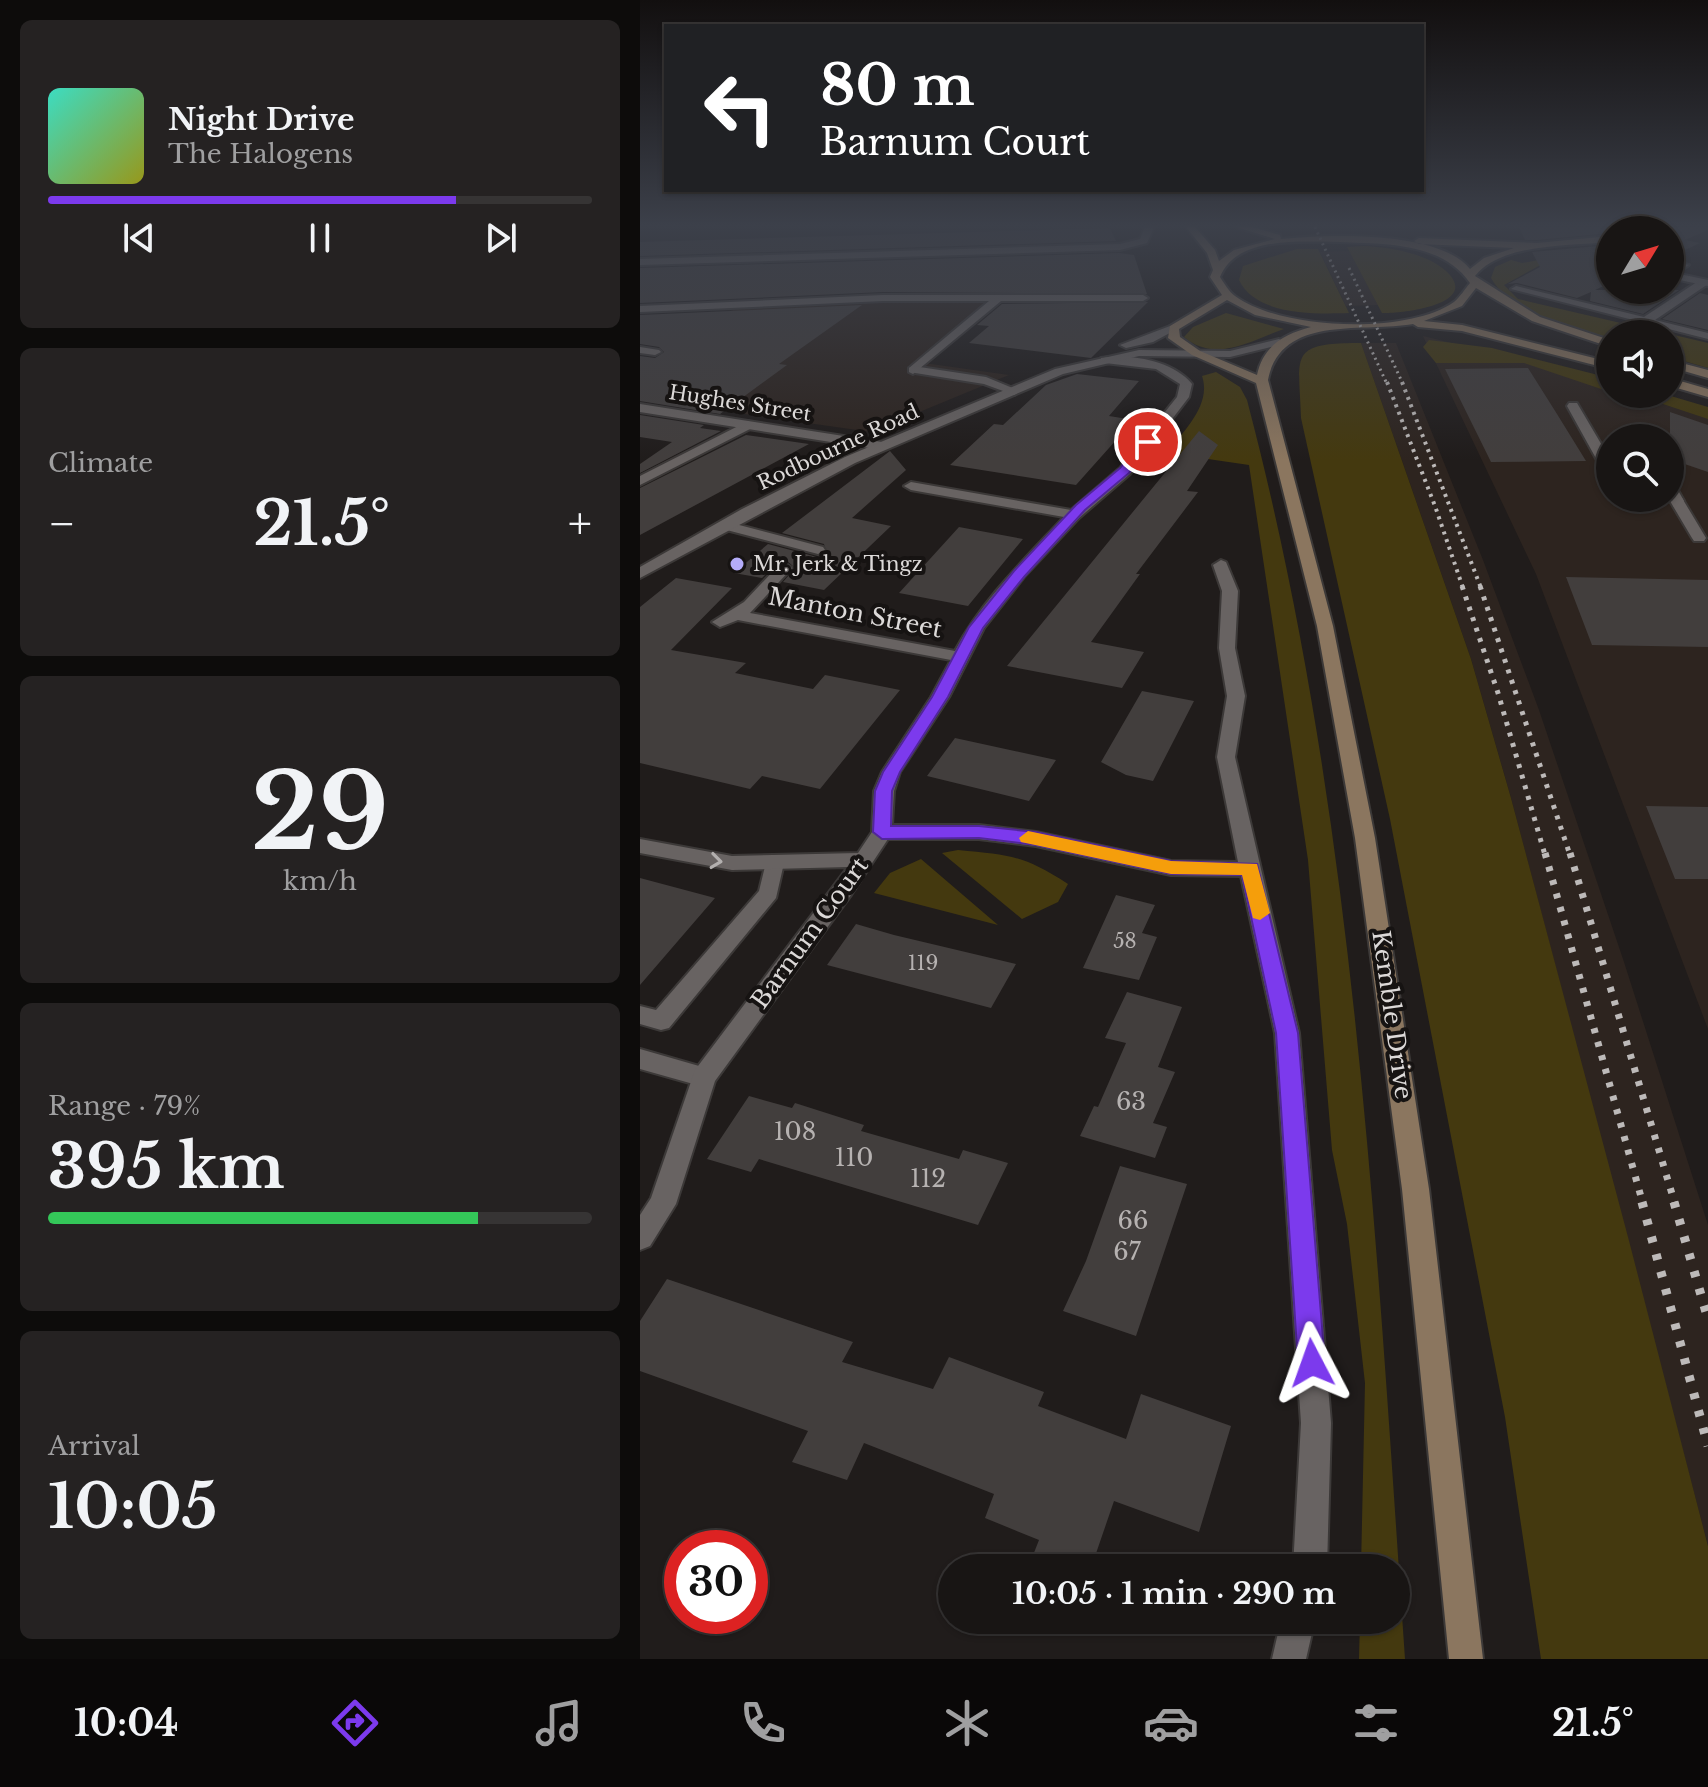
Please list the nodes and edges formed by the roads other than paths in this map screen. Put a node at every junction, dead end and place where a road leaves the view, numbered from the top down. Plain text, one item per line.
1 (741, 304) edge
2 (991, 304) edge
3 (1213, 304) edge
4 (1243, 304) edge
5 (1458, 304) edge
6 (1511, 304) edge
7 (1579, 304) edge
8 (1672, 304) edge
9 (640, 309) edge
10 (1642, 320) edge
11 (1648, 320) edge
12 (1402, 323) junction
13 (1340, 326) junction
14 (1174, 328) junction
15 (1684, 330) edge
16 (1708, 336) edge
17 (1596, 339) edge
18 (1279, 342) junction
19 (640, 350) edge
20 (655, 352) dead end
21 (1196, 353) junction
22 (1105, 360) junction
23 (1596, 362) edge
24 (1684, 367) edge
25 (1059, 371) junction
26 (1708, 374) edge
27 (1262, 381) junction
28 (1684, 386) edge
29 (1014, 391) junction
30 (1708, 393) edge
31 (1573, 406) dead end
32 (640, 408) edge
33 (748, 425) junction
34 (882, 446) junction
35 (1596, 446) edge
36 (640, 481) edge
37 (911, 486) dead end
38 (1684, 512) edge
39 (1074, 515) junction
40 (1688, 519) junction
41 (1708, 519) edge
42 (724, 525) junction
43 (1699, 538) dead end
44 (818, 550) dead end
45 (1221, 565) dead end
46 (784, 568) dead end
47 (640, 573) edge
48 (740, 616) junction
49 (720, 622) dead end
50 (962, 657) junction
51 (882, 832) junction
52 (640, 846) edge
53 (863, 860) junction
54 (774, 863) junction
55 (1250, 869) junction
56 (640, 1015) edge
57 (640, 1059) edge
58 (704, 1077) junction
59 (640, 1237) edge
60 (1311, 1554) edge
61 (1295, 1634) edge
62 (1289, 1659) edge
63 (1466, 1659) edge

1 - 9 street
2 - 29 street
3 - 14 main road
4 - 13 main road
5 - 12 main road
6 - 17 main road
7 - 10 street
8 - 11 street
12 - 13 main road
12 - 23 main road
13 - 18 main road
14 - 21 main road
14 - 25 street, Rodbourne Road
15 - 16 street
18 - 21 street, Rodbourne Road
18 - 27 main road
19 - 20 street
21 - 22 street, Rodbourne Road
21 - 27 main road
22 - 25 street, Rodbourne Road
22 - 39 street, Manton Street
24 - 26 main road
25 - 29 street, Rodbourne Road
27 - 63 main road, Kemble Drive
28 - 30 main road
29 - 34 street, Rodbourne Road
31 - 35 street
32 - 33 street, Hughes Street
33 - 34 street, Hughes Street
33 - 36 street
34 - 42 street, Rodbourne Road
37 - 39 street
38 - 40 street
39 - 50 street, Manton Street
40 - 41 street
40 - 43 street
42 - 44 street
42 - 47 street, Rodbourne Road
45 - 55 street
46 - 48 street, Manton Street
48 - 49 street, Manton Street
48 - 50 street, Manton Street
50 - 51 street, Manton Street
51 - 53 street, Barnum Court
51 - 55 street, Barnum Court
52 -> 54 street
53 - 54 street
53 - 58 street, Barnum Court
54 - 56 street
55 - 60 street
57 - 58 street
58 - 59 street, Barnum Court
61 - 62 street

